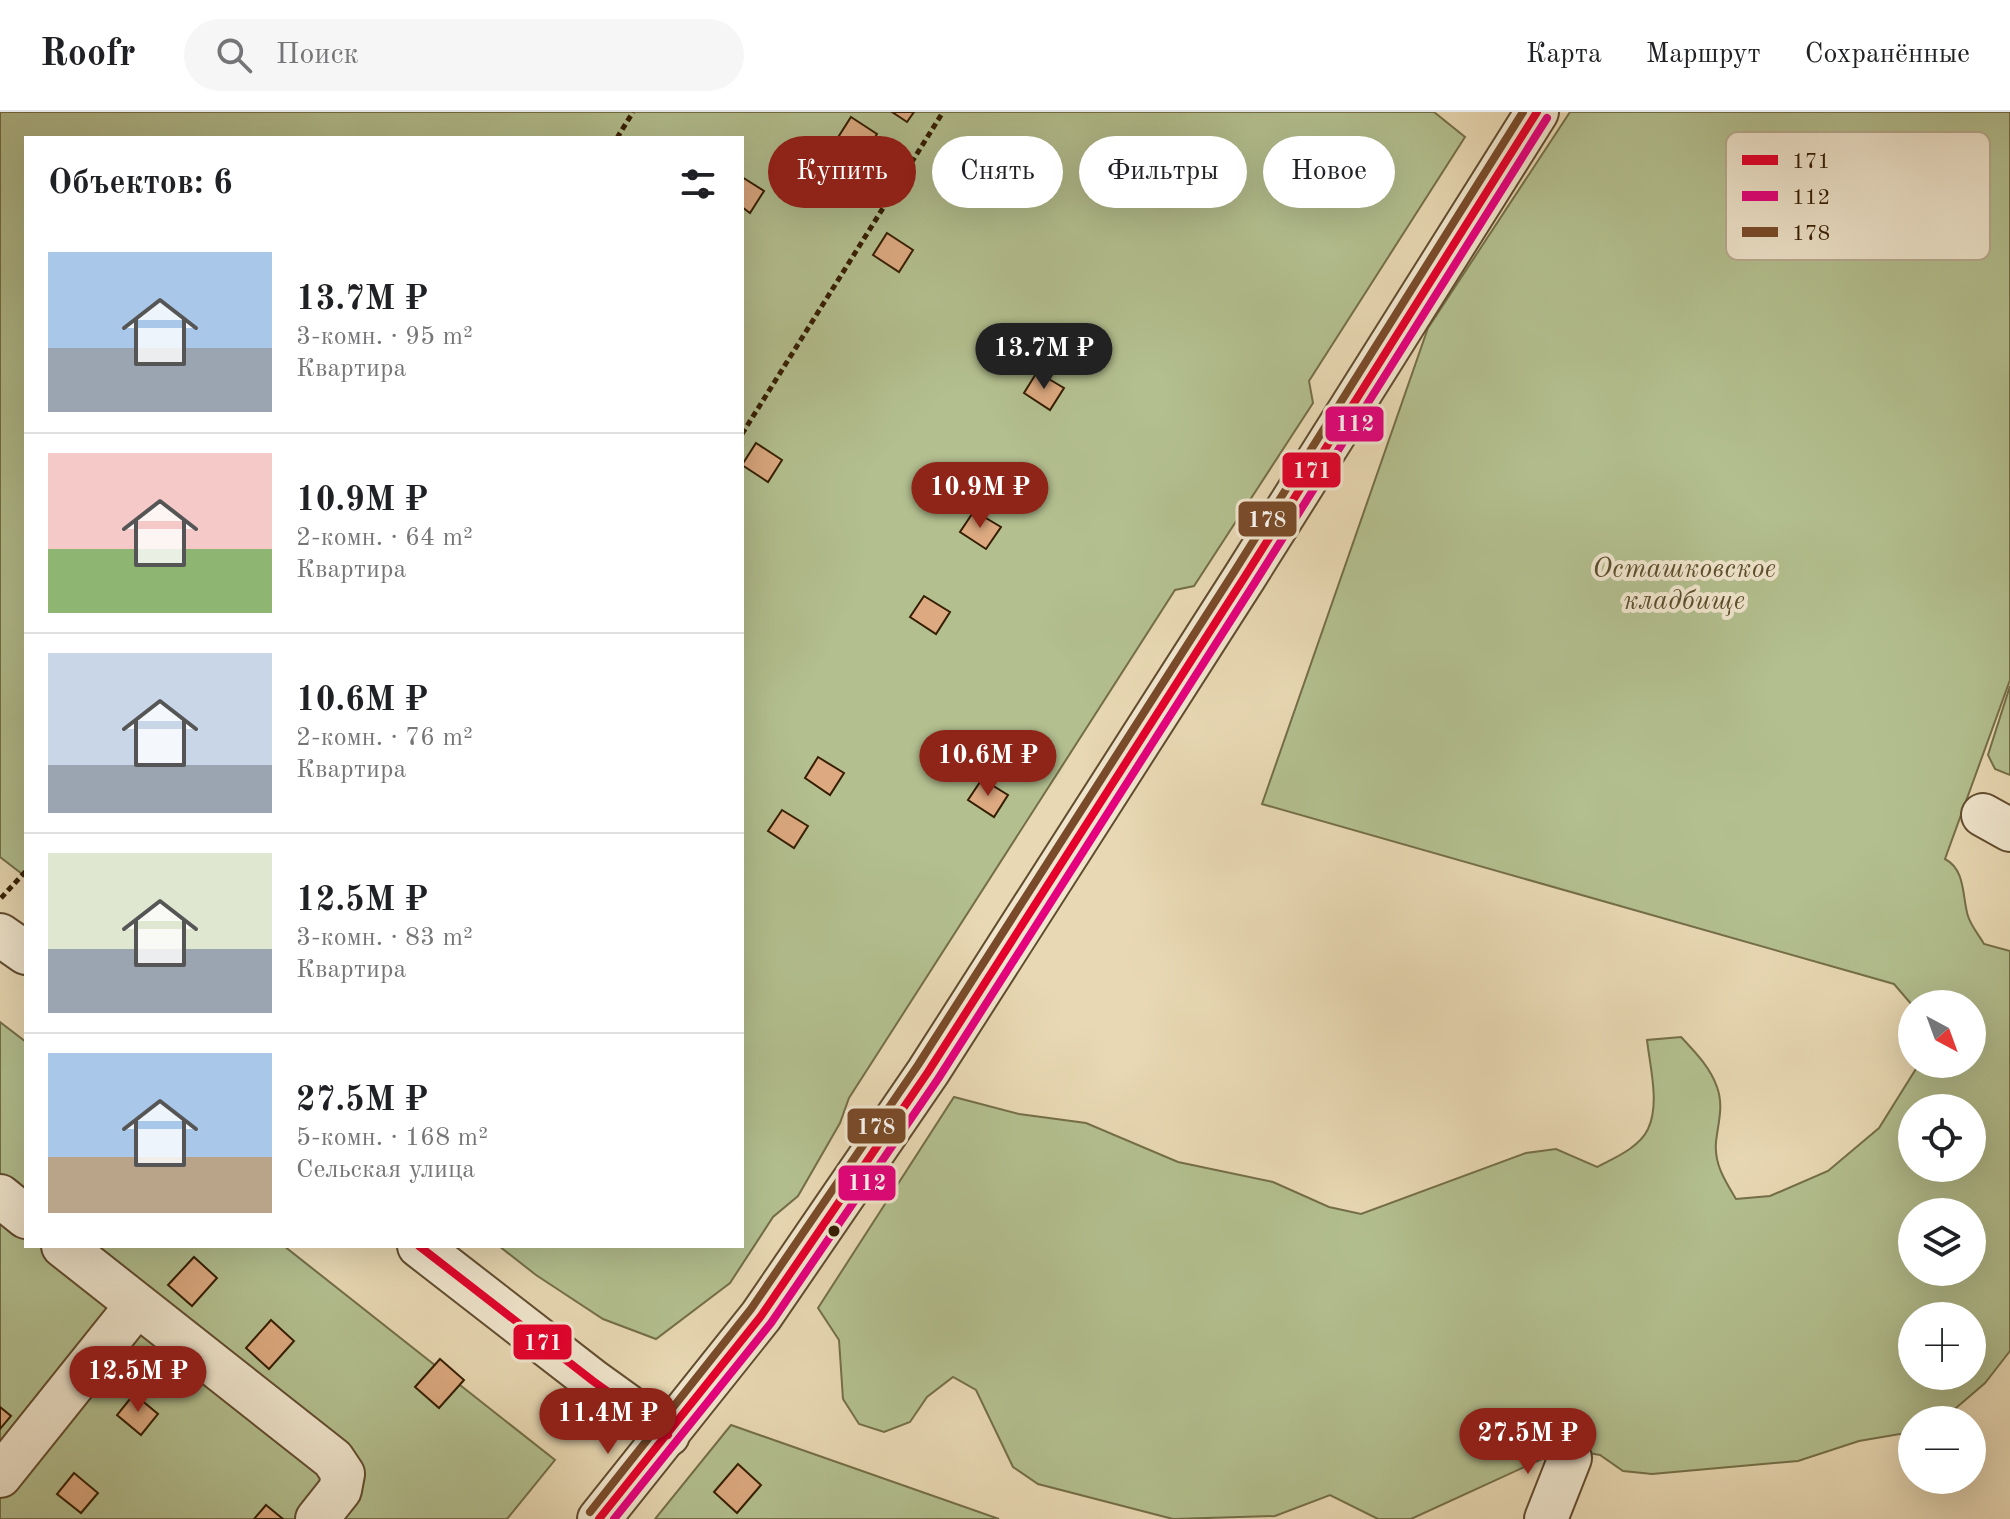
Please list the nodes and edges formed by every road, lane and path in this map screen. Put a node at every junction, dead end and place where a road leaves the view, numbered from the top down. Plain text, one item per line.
1 (633, 112) edge
2 (943, 112) edge
3 (1537, 112) edge
4 (618, 136) edge
5 (744, 431) edge
6 (24, 873) edge
7 (0, 898) edge
8 (0, 935) edge
9 (24, 952) edge
10 (0, 1196) edge
11 (24, 1215) edge
12 (66, 1248) edge
13 (422, 1248) edge
14 (137, 1305) junction
15 (668, 1435) junction
16 (1570, 1458) dead end
17 (0, 1476) edge
18 (317, 1519) edge
19 (599, 1519) edge
20 (1546, 1519) edge

1 - 4 path
2 - 5 path
3 - 15 street
6 - 7 path
8 - 9 street
10 - 11 street
12 - 14 street
13 - 15 street
14 - 17 street
14 - 18 street
15 - 19 street
16 - 20 street

